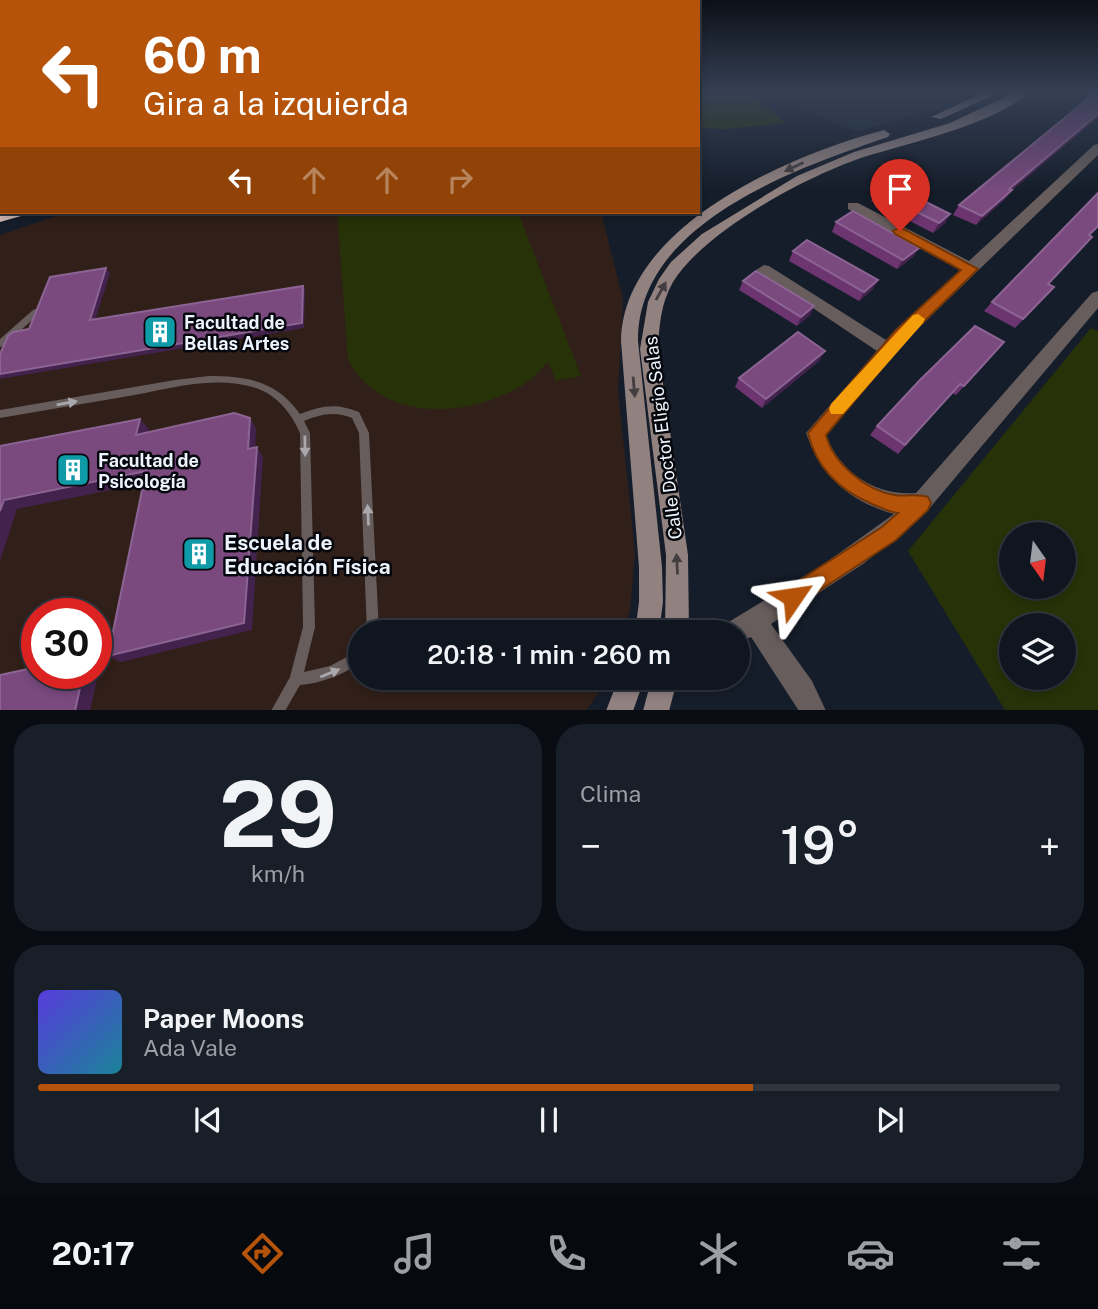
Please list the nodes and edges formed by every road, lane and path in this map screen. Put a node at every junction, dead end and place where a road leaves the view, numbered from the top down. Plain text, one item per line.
1 (913, 125) edge
2 (953, 125) edge
3 (1098, 148) edge
4 (853, 206) dead end
5 (971, 269) junction
6 (764, 270) dead end
7 (1098, 298) edge
8 (36, 312) edge
9 (0, 344) edge
10 (888, 350) junction
11 (0, 414) edge
12 (300, 419) junction
13 (922, 503) junction
14 (372, 620) edge
15 (650, 620) edge
16 (677, 620) edge
17 (750, 623) edge
18 (750, 632) edge
19 (348, 664) edge
20 (296, 679) junction
21 (628, 690) edge
22 (661, 690) edge
23 (277, 710) edge
24 (619, 710) edge
25 (656, 710) edge
26 (813, 710) edge

1 -> 15 street, Calle Doctor Eligio Salas
16 -> 2 street, Calle Doctor Eligio Salas
3 - 5 street
4 - 5 street
5 - 10 street
6 - 10 street
7 - 13 street
8 - 9 lane
10 - 13 street
11 -> 12 lane
14 -> 12 lane
12 -> 20 lane
13 - 17 street
18 - 26 street
20 -> 19 lane
20 - 23 lane
21 - 24 street
22 - 25 street

